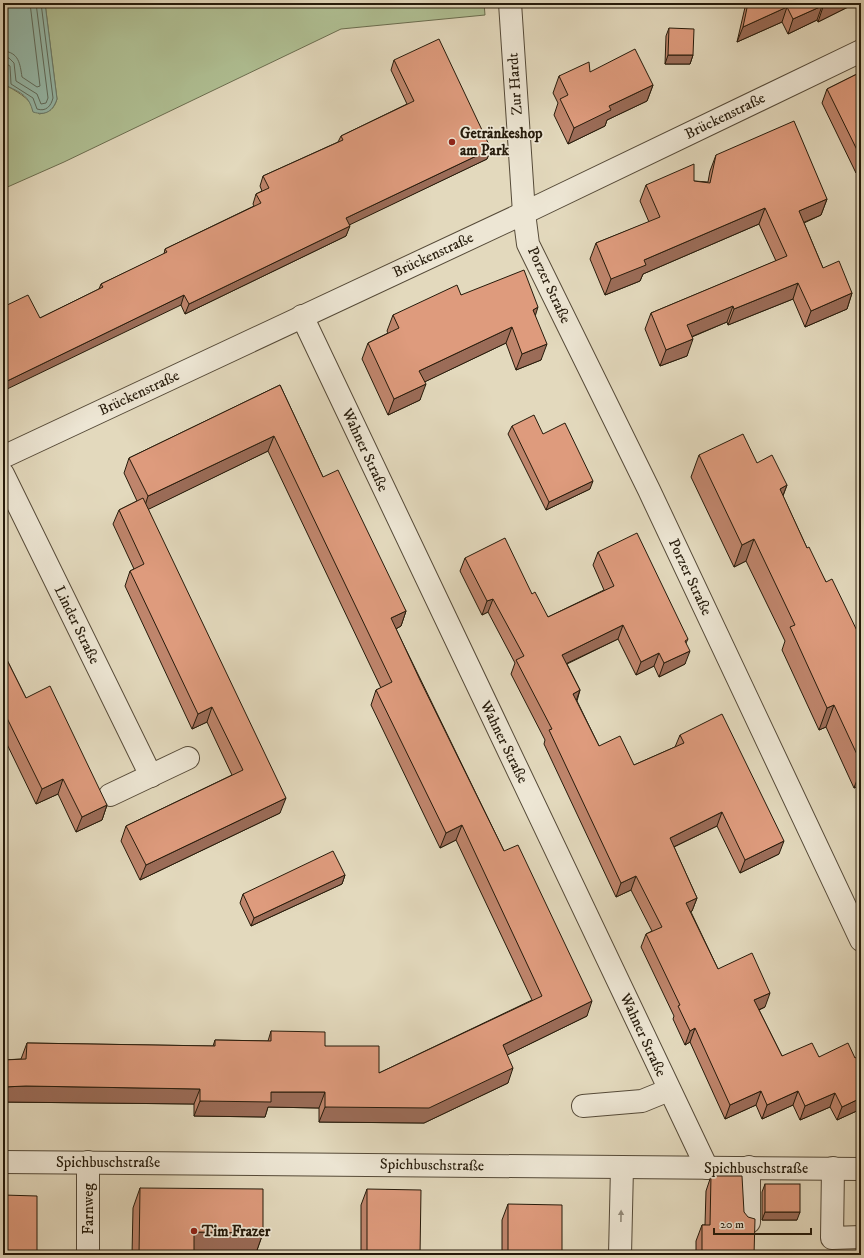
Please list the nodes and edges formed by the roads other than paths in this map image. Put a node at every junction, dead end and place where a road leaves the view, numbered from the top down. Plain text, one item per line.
1 (510, 3) edge
2 (861, 51) edge
3 (524, 213) junction
4 (302, 316) junction
5 (3, 457) edge
6 (3, 474) edge
7 (188, 758) dead end
8 (151, 776) junction
9 (110, 795) dead end
10 (861, 940) edge
11 (670, 1090) junction
12 (583, 1106) dead end
13 (3, 1162) edge
14 (88, 1162) junction
15 (622, 1167) junction
16 (749, 1167) junction
17 (707, 1168) junction
18 (833, 1168) junction
19 (861, 1169) edge
20 (749, 1222) edge
21 (861, 1238) edge
22 (88, 1255) edge
23 (620, 1255) edge

1 - 3 street, Zur Hardt
2 - 3 street, Brückenstraße
3 - 4 street, Brückenstraße
3 - 10 street, Porzer Straße
4 - 5 street, Brückenstraße
4 - 11 street, Wahner Straße
6 - 8 street, Linder Straße
7 - 8 street
8 - 9 street
11 - 12 street
11 - 17 street, Wahner Straße
13 - 14 street, Spichbuschstraße
14 - 15 street, Spichbuschstraße
14 - 22 street, Farnweg
15 - 17 street, Spichbuschstraße
23 -> 15 street
16 - 17 street, Spichbuschstraße
16 - 18 street, Spichbuschstraße
16 - 20 street
18 - 19 street, Spichbuschstraße
18 - 21 street

